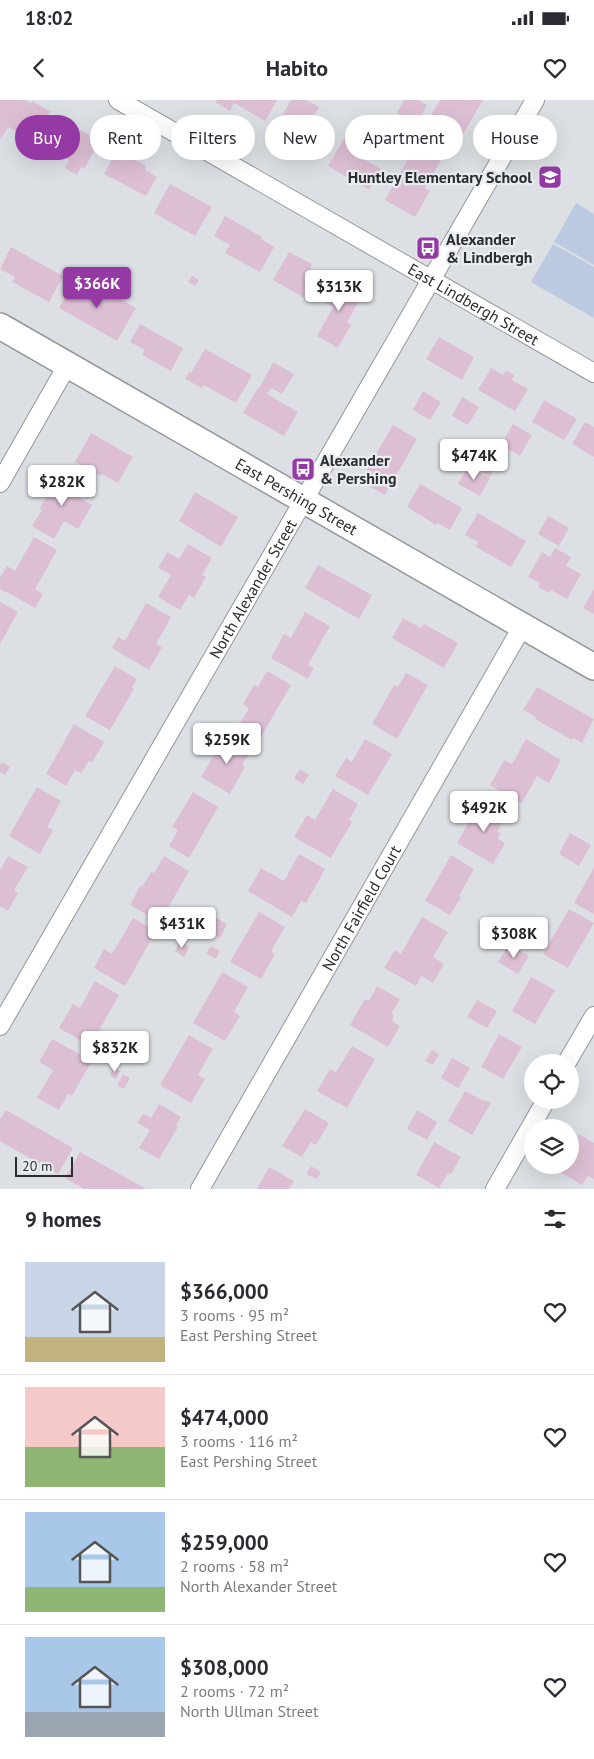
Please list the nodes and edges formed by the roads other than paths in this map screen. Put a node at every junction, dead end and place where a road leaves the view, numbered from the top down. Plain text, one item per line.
1 (118, 100) edge
2 (534, 100) edge
3 (431, 280) junction
4 (0, 326) edge
5 (68, 364) junction
6 (594, 374) edge
7 (0, 483) edge
8 (302, 501) junction
9 (522, 627) junction
10 (594, 667) edge
11 (594, 1016) edge
12 (0, 1026) edge
13 (572, 1054) edge
14 (541, 1109) edge
15 (200, 1189) edge
16 (495, 1189) edge

1 - 3 street, East Lindbergh Street
2 - 3 street, North Alexander Street
3 - 6 street, East Lindbergh Street
3 - 8 street, North Alexander Street
4 - 5 street, East Pershing Street
5 - 7 street
5 - 8 street, East Pershing Street
8 - 9 street, East Pershing Street
8 - 12 street, North Alexander Street
9 - 10 street, East Pershing Street
9 - 15 street, North Fairfield Court
11 - 13 street
14 - 16 street

